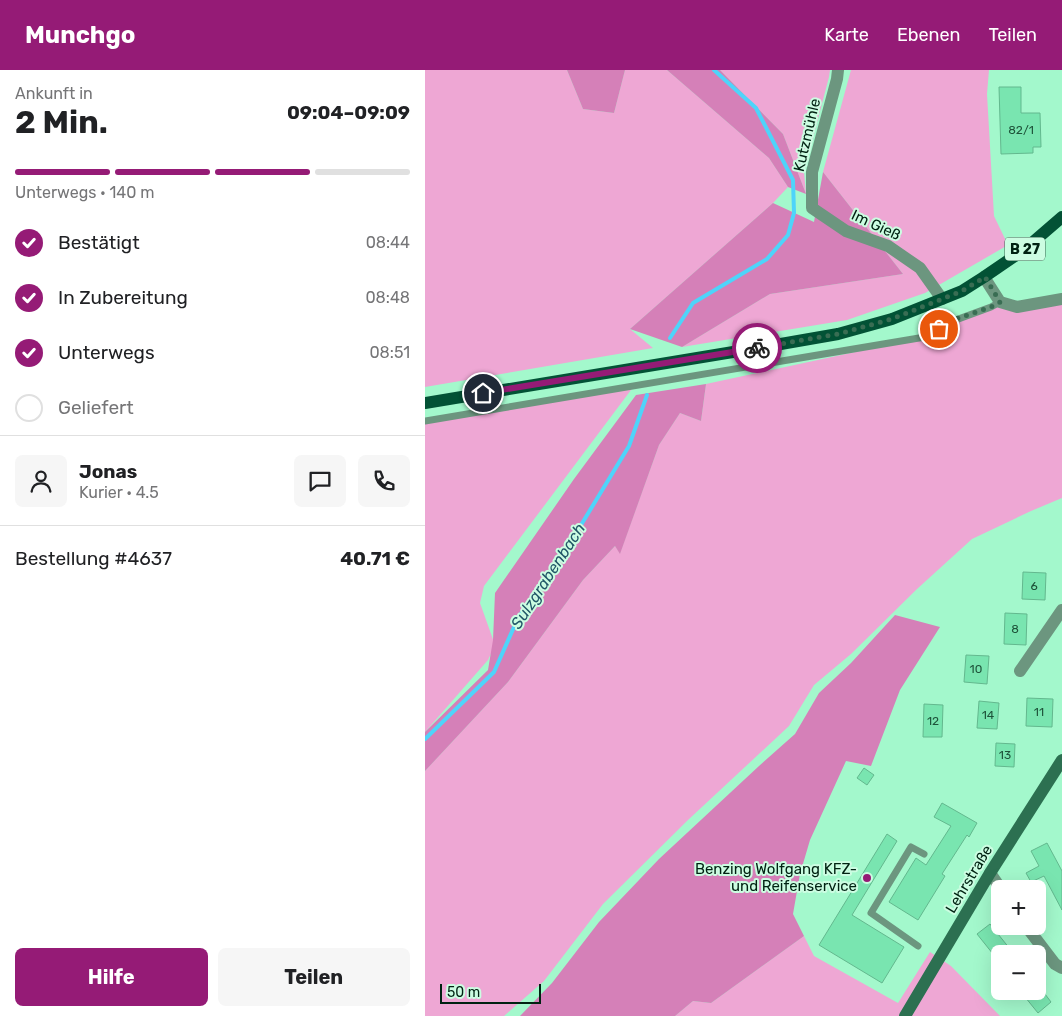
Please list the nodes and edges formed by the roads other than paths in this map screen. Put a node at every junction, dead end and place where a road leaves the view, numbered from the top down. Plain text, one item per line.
1 (838, 70) edge
2 (812, 208) joint
3 (1062, 217) edge
4 (985, 277) junction
5 (943, 299) junction
6 (1062, 299) edge
7 (1000, 302) junction
8 (425, 403) edge
9 (425, 420) edge
10 (1062, 610) edge
11 (1020, 671) dead end
12 (1062, 760) edge
13 (924, 854) dead end
14 (990, 873) junction
15 (995, 880) edge
16 (1032, 935) edge
17 (918, 946) dead end
18 (1062, 968) edge
19 (905, 1016) edge

1 - 2 street, Kutzmühle
2 - 5 street, Im Gieß
3 - 4 main road, B 27
4 - 5 main road, B 27
4 - 7 street
5 - 8 main road, B 27
6 - 7 street
7 - 9 lane
10 - 11 street
12 - 14 street, Lehrstraße
13 - 17 lane
14 - 15 street
14 - 19 street, Lehrstraße
16 - 18 street

